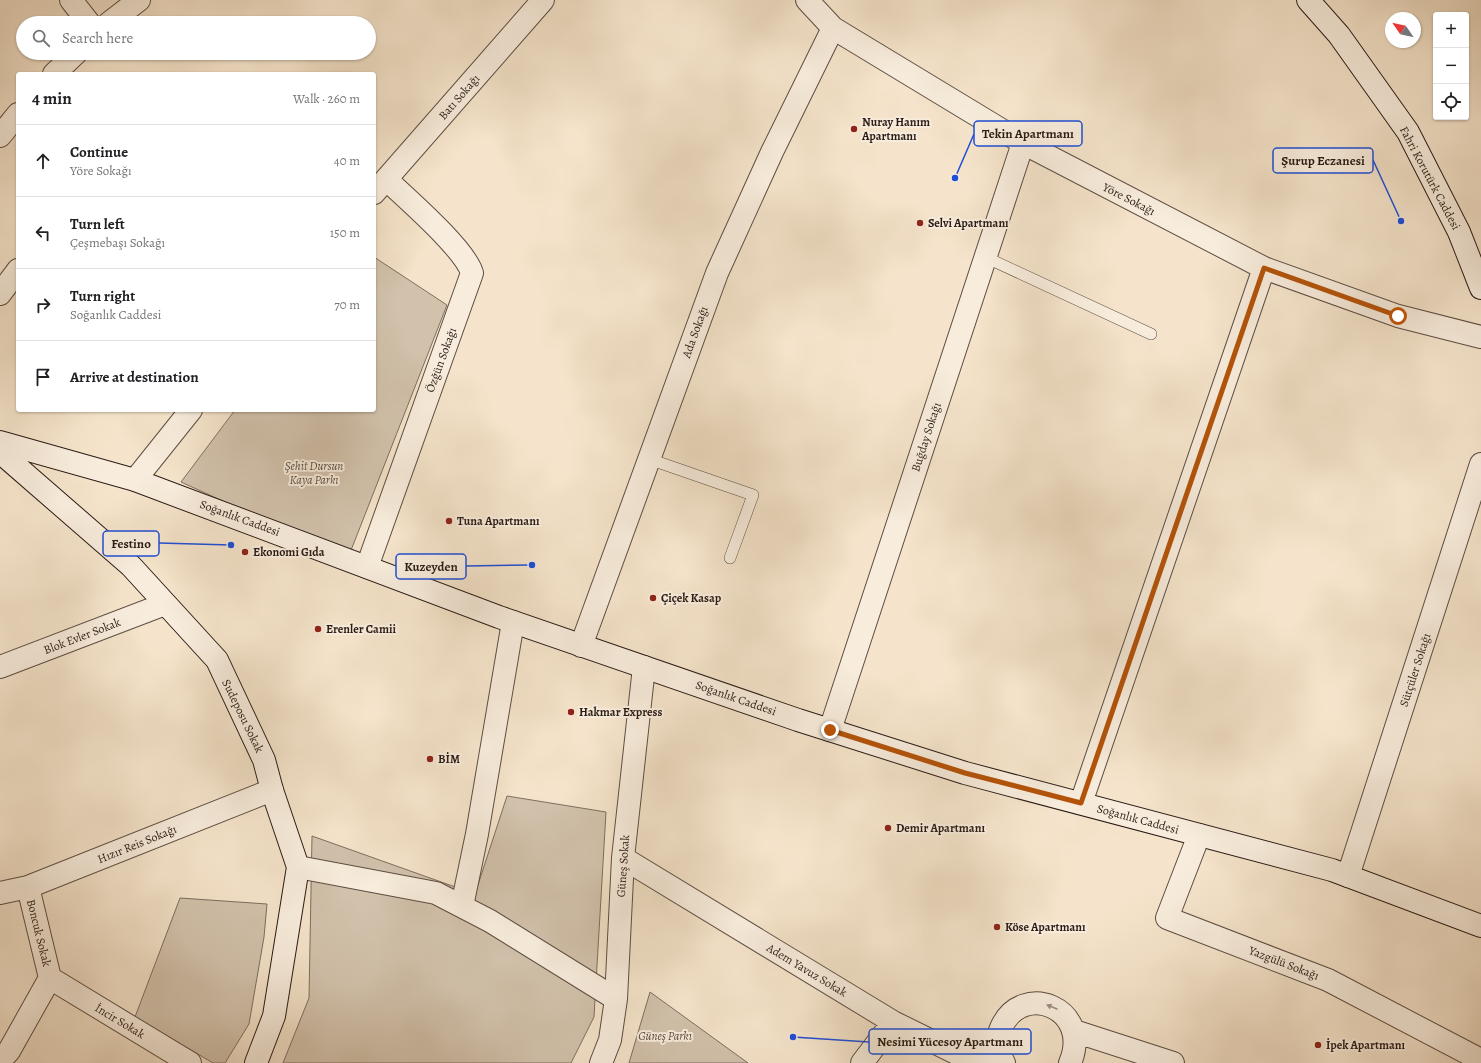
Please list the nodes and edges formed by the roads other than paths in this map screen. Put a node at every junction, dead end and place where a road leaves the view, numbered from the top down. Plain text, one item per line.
1 (71, 0) edge
2 (139, 0) edge
3 (543, 0) edge
4 (807, 0) edge
5 (1308, 0) edge
6 (84, 16) edge
7 (118, 16) edge
8 (833, 28) junction
9 (69, 60) edge
10 (56, 72) edge
11 (16, 116) edge
12 (0, 136) edge
13 (1023, 143) junction
14 (380, 186) edge
15 (985, 257) junction
16 (1264, 268) junction
17 (16, 273) edge
18 (1481, 288) edge
19 (0, 294) edge
20 (1151, 334) dead end
21 (1481, 337) edge
22 (189, 412) edge
23 (0, 442) edge
24 (0, 452) edge
25 (649, 459) junction
26 (1481, 464) edge
27 (135, 480) junction
28 (730, 558) dead end
29 (367, 567) junction
30 (165, 604) junction
31 (513, 622) junction
32 (581, 646) junction
33 (0, 667) edge
34 (644, 667) junction
35 (830, 730) junction
36 (272, 790) junction
37 (1081, 803) junction
38 (1198, 835) junction
39 (623, 858) junction
40 (298, 867) junction
41 (1348, 876) junction
42 (28, 887) junction
43 (0, 893) edge
44 (462, 906) junction
45 (1481, 926) edge
46 (50, 978) junction
47 (616, 999) junction
48 (893, 1022) junction
49 (1074, 1031) junction
50 (1476, 1055) edge
51 (1002, 1060) edge
52 (0, 1061) edge
53 (190, 1063) edge
54 (256, 1063) edge
55 (600, 1063) edge
56 (862, 1063) edge
57 (1070, 1063) edge
58 (1174, 1063) edge

1 - 6 street
2 - 7 street
3 - 14 street, Batı Sokağı
4 - 8 street, Yöre Sokağı
5 - 18 street, Fahri Korutürk Caddesi
8 - 13 street, Yöre Sokağı
8 - 25 street, Ada Sokağı
9 - 10 street
11 - 12 street
13 - 15 street, Buğday Sokağı
13 - 16 street, Yöre Sokağı
14 - 29 street, Özğün Sokağı
15 - 20 lane
15 - 35 street, Buğday Sokağı
16 - 21 street, Yöre Sokağı
16 - 37 street
17 - 19 street
22 - 27 street
23 - 27 street, Soğanlık Caddesi
24 - 30 street, Sudeposu Sokak
25 - 28 lane
25 - 32 street, Ada Sokağı
26 - 41 street, Sütçüler Sokağı
27 - 29 street, Soğanlık Caddesi
29 - 31 street, Soğanlık Caddesi
30 - 33 street, Blok Evler Sokak
30 - 36 street, Sudeposu Sokak
31 - 32 street, Soğanlık Caddesi
31 - 44 street
32 - 34 street, Soğanlık Caddesi
34 - 35 street, Soğanlık Caddesi
34 - 39 street, Güneş Sokak
35 - 37 street, Soğanlık Caddesi
36 - 40 street, Sudeposu Sokak
36 - 42 street, Hızır Reis Sokağı
37 - 38 street, Soğanlık Caddesi
38 - 41 street, Soğanlık Caddesi
38 - 50 street, Yazgülü Sokağı
39 - 47 street, Güneş Sokak
39 - 48 street, Adem Yavuz Sokak
40 - 44 street
40 - 54 street, Sudeposu Sokak
41 - 45 street, Soğanlık Caddesi
42 - 43 street, Hızır Reis Sokağı
42 - 46 street, Boncuk Sokak
44 - 47 street
46 - 52 street, Boncuk Sokak
46 - 53 street, İncir Sokak
47 - 55 street, Güneş Sokak
48 - 51 street, Adem Yavuz Sokak
48 - 56 street
49 -> 51 street, Adem Yavuz Sokak
49 - 57 street
49 - 58 street

